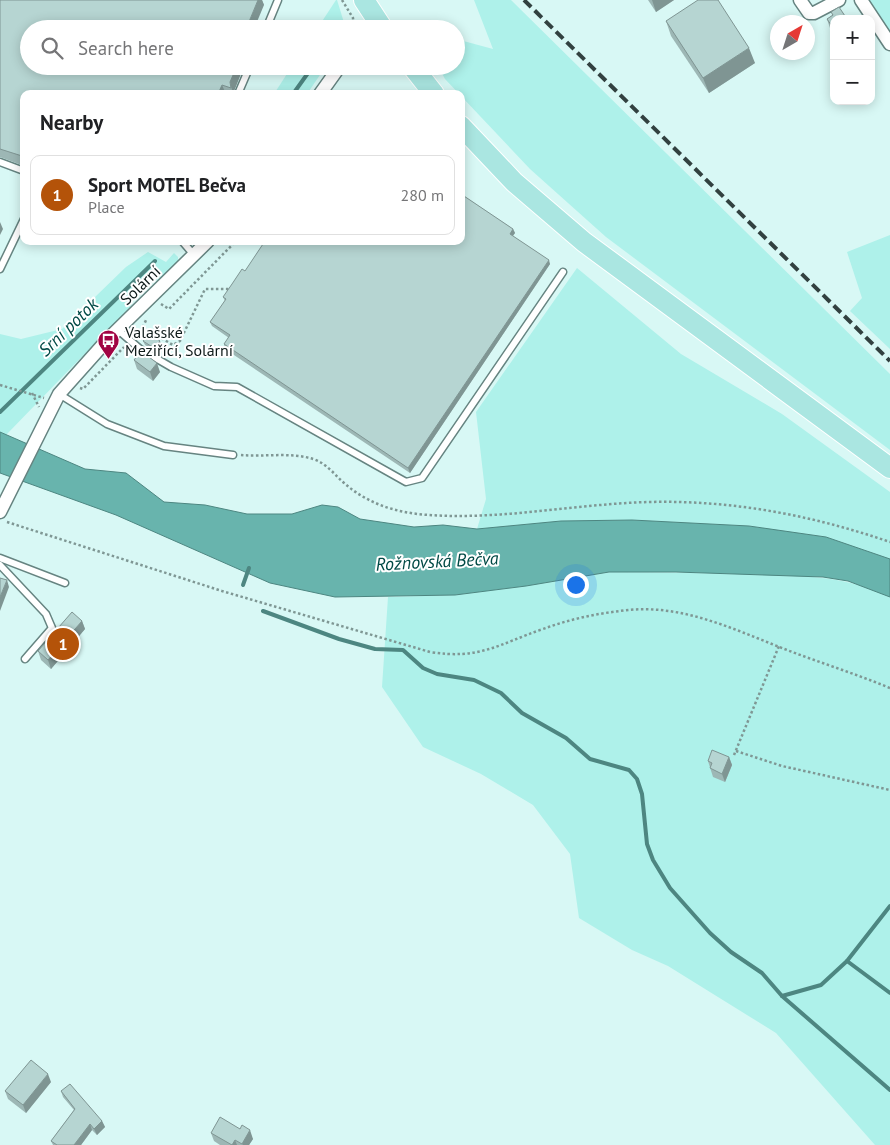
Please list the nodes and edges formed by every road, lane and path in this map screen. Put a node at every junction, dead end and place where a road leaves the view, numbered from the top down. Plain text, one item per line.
1 (278, 0) edge
2 (342, 0) edge
3 (364, 0) edge
4 (800, 0) edge
5 (839, 0) edge
6 (861, 0) edge
7 (270, 20) edge
8 (353, 20) edge
9 (377, 20) edge
10 (890, 44) edge
11 (246, 75) edge
12 (334, 75) edge
13 (419, 75) edge
14 (240, 90) edge
15 (323, 90) edge
16 (431, 90) edge
17 (465, 130) edge
18 (0, 162) edge
19 (20, 170) edge
20 (20, 227) edge
21 (185, 245) edge
22 (204, 245) edge
23 (232, 245) edge
24 (194, 255) junction
25 (0, 269) edge
26 (563, 272) dead end
27 (233, 289) edge
28 (157, 308) dead end
29 (152, 313) dead end
30 (118, 330) junction
31 (153, 339) edge
32 (130, 341) junction
33 (147, 342) edge
34 (0, 385) edge
35 (76, 387) dead end
36 (31, 393) junction
37 (56, 398) junction
38 (40, 410) dead end
39 (232, 455) joint
40 (890, 468) edge
41 (1, 516) edge
42 (890, 542) edge
43 (0, 558) edge
44 (0, 565) edge
45 (65, 583) dead end
46 (779, 646) junction
47 (24, 659) dead end
48 (890, 688) edge
49 (736, 751) junction
50 (734, 755) dead end
51 (890, 790) edge

1 - 7 lane
2 - 8 path
3 - 9 main road
4 - 5 street
6 - 10 street
11 - 14 lane
12 - 15 street
13 - 16 main road
17 - 40 main road
18 - 19 lane
20 - 25 lane
21 - 24 lane
22 - 24 street, Solární
23 - 28 path
24 - 30 street, Solární
26 - 32 lane
27 - 31 path
29 - 33 path
30 - 32 lane
30 - 37 street, Solární
32 - 35 path
34 - 36 path
36 - 37 path
36 - 38 path
37 - 39 lane
37 - 41 street, Solární
39 - 42 path
41 - 46 path
43 - 45 lane
44 - 47 lane
46 - 48 path
46 - 49 path
49 - 50 path
49 - 51 path

